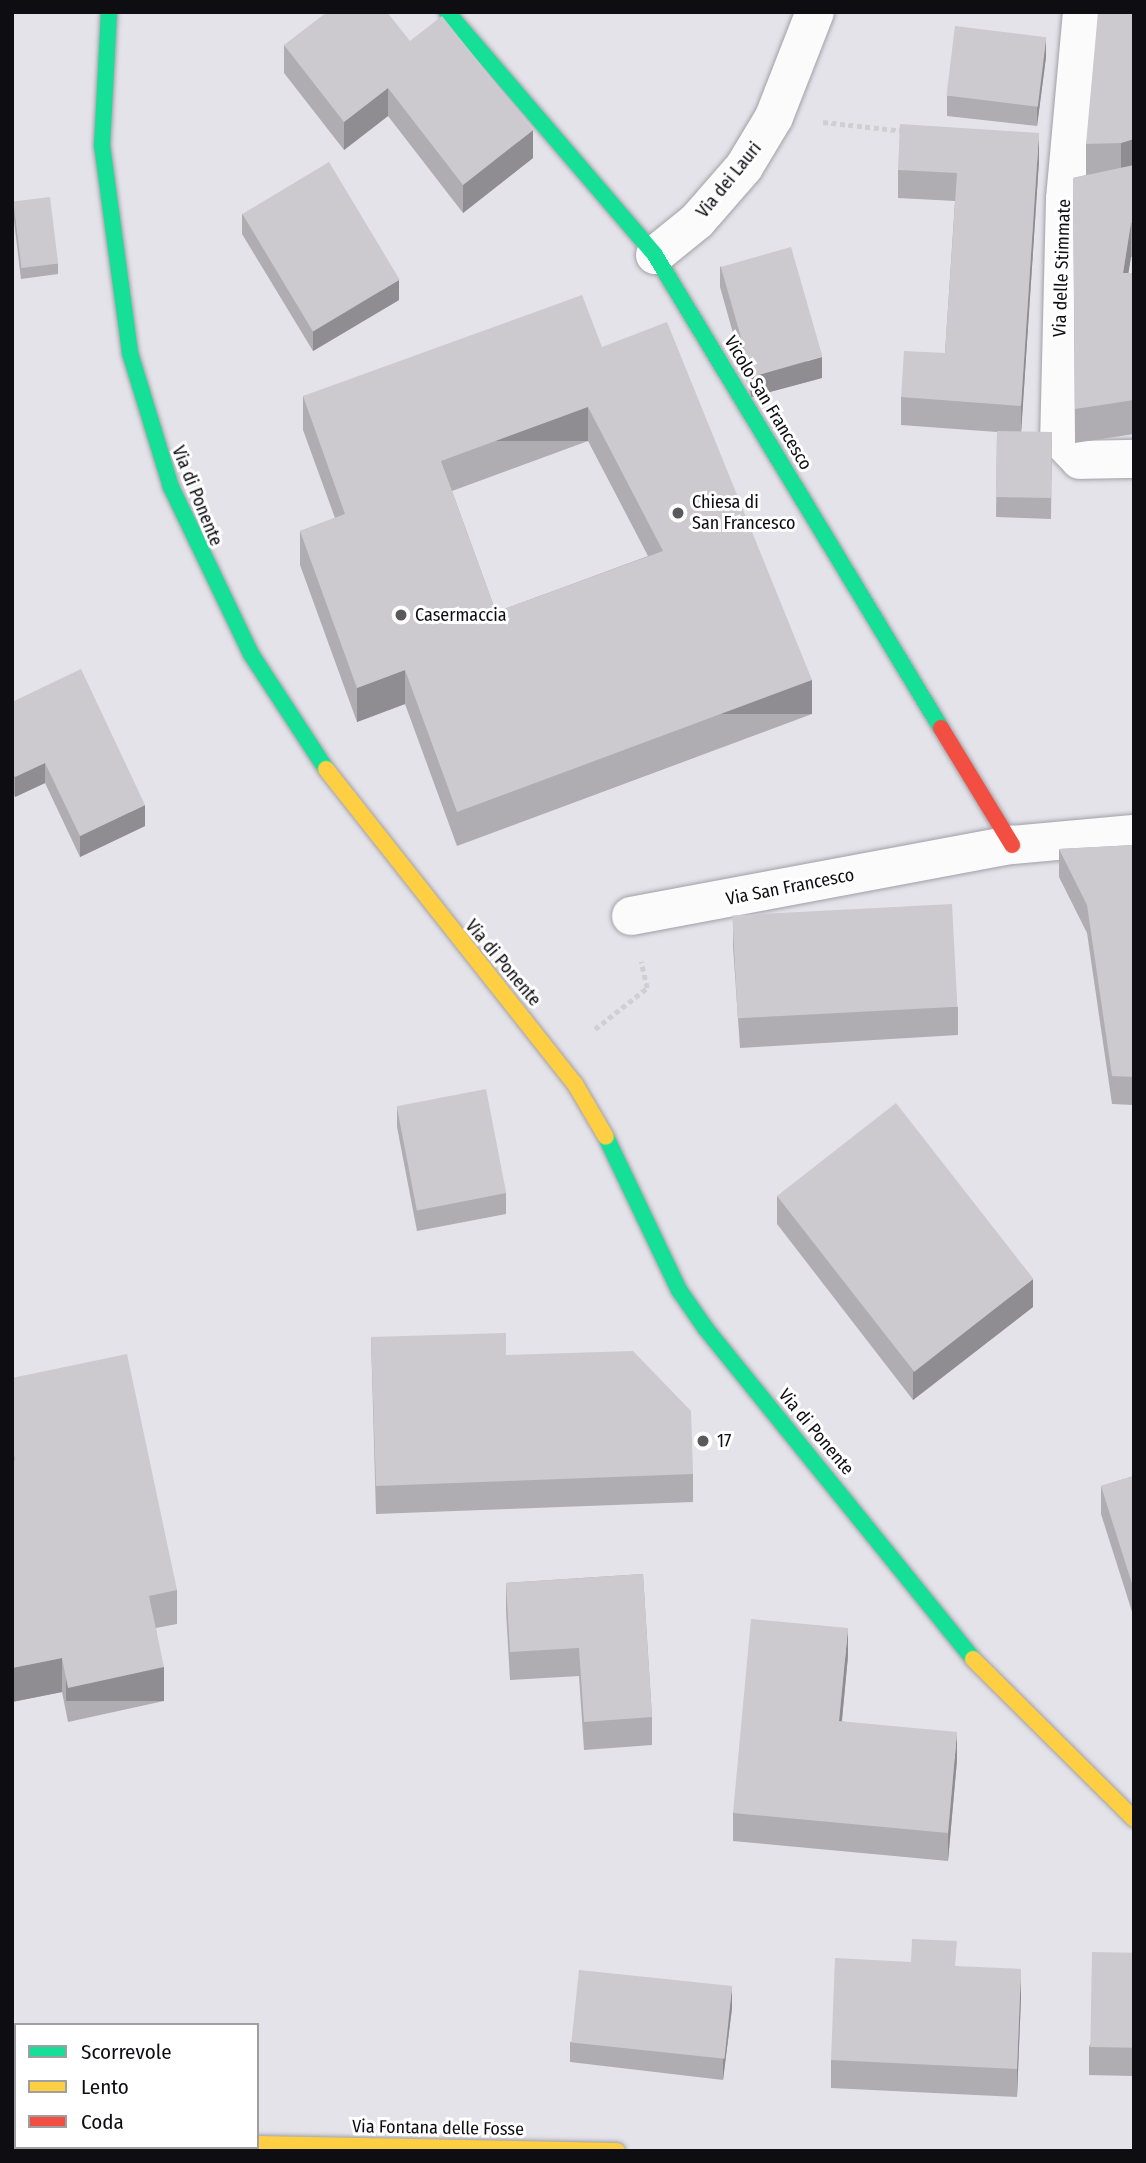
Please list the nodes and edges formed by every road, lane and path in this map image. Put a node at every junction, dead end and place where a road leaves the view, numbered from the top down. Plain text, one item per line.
1 (110, 12) edge
2 (447, 12) edge
3 (815, 12) edge
4 (1082, 12) edge
5 (774, 117) junction
6 (908, 131) edge
7 (654, 255) junction
8 (1134, 459) edge
9 (1134, 834) edge
10 (1012, 845) junction
11 (631, 916) joint
12 (557, 1058) junction
13 (1134, 1819) edge
14 (259, 2144) edge
15 (112, 2149) edge
16 (76, 2151) edge
17 (617, 2151) edge

1 - 12 main road, Via di Ponente
2 - 7 main road, Vicolo San Francesco
3 - 5 street, Via dei Lauri
4 - 8 street, Via delle Stimmate
5 - 6 path
5 - 7 street, Via dei Lauri
7 - 10 main road, Vicolo San Francesco
9 - 10 street, Via San Francesco
10 - 11 street, Via San Francesco
11 - 12 path
12 - 13 main road, Via di Ponente
14 - 17 main road, Via Fontana delle Fosse
15 - 16 main road

